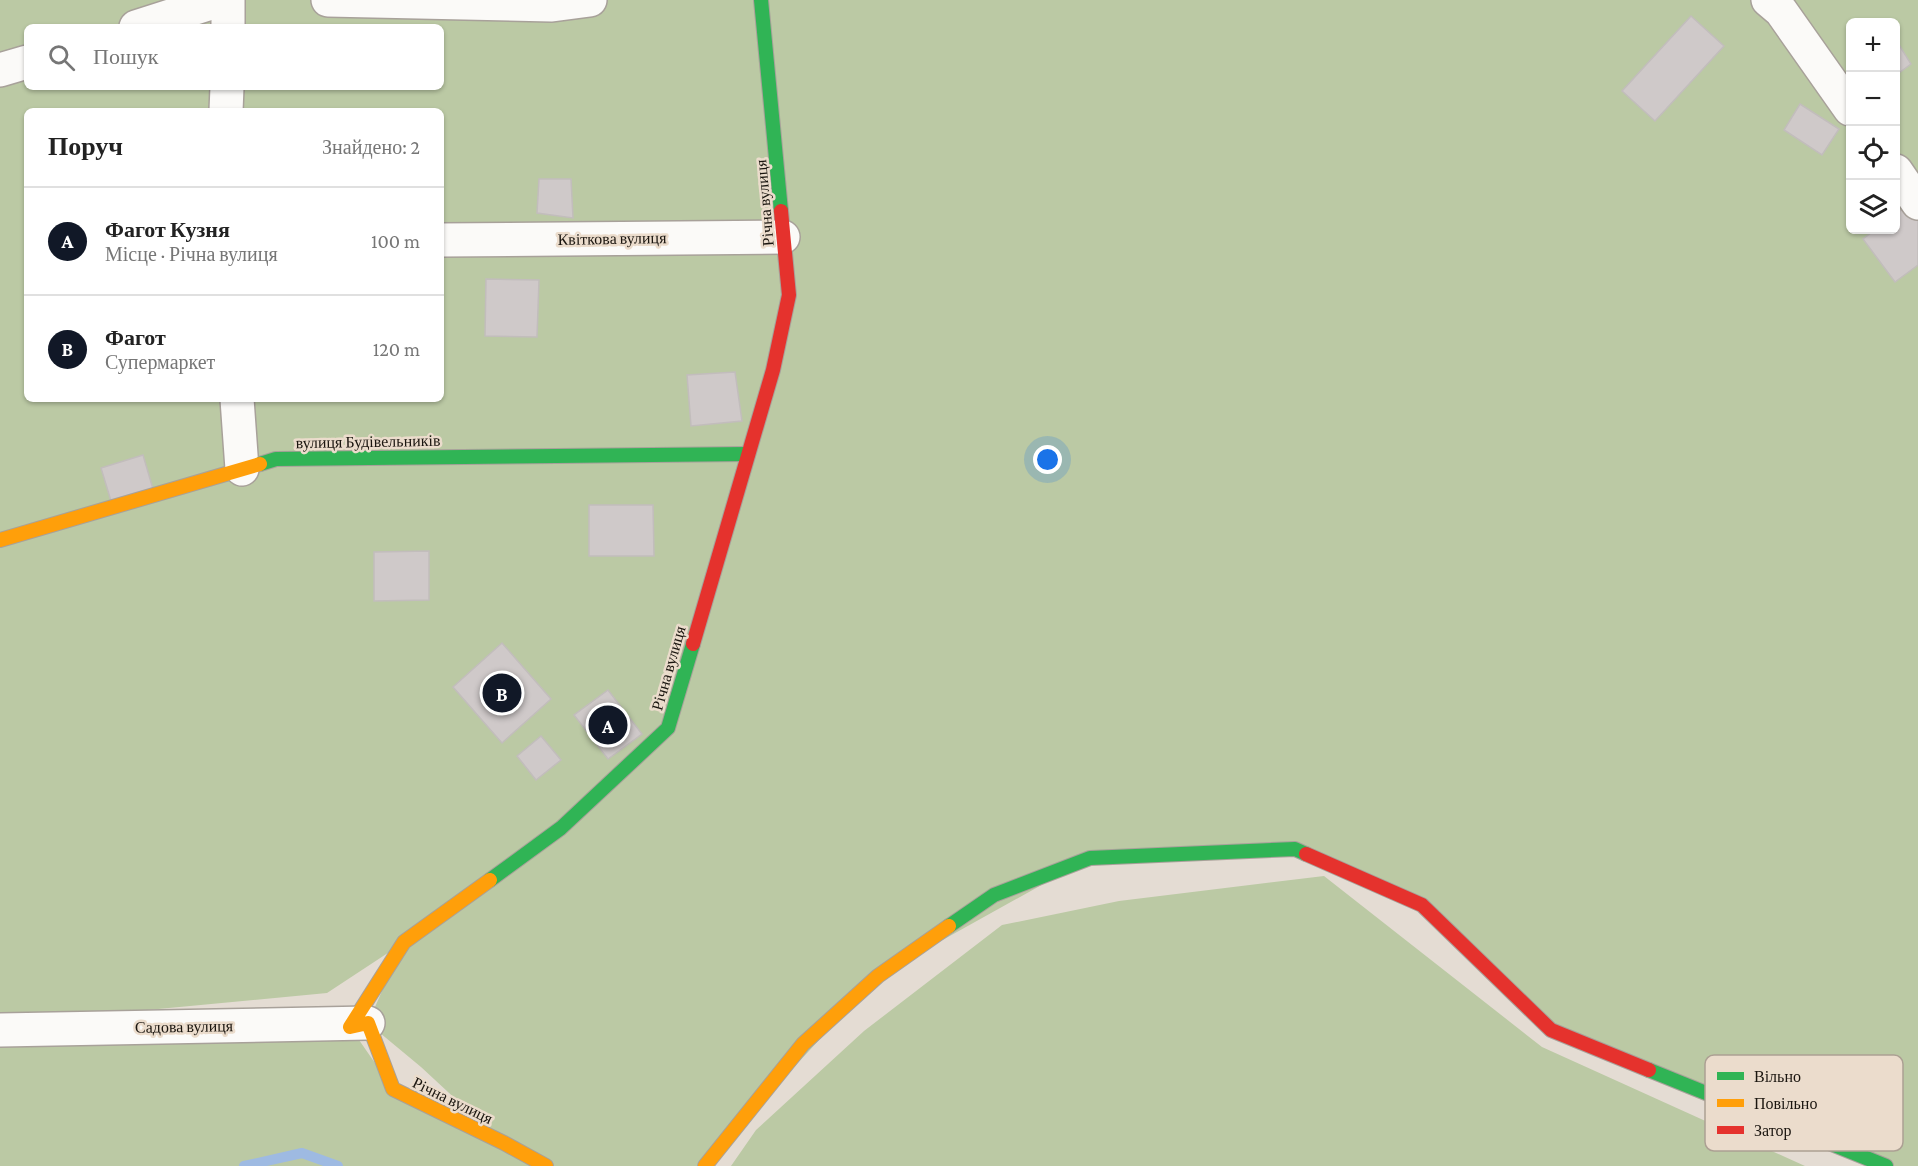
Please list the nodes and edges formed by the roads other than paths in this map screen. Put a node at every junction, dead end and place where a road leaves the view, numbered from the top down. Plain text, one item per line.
1 (220, 0) edge
2 (228, 0) edge
3 (328, 0) edge
4 (590, 0) edge
5 (761, 0) edge
6 (1768, 0) edge
7 (145, 24) edge
8 (228, 24) edge
9 (24, 63) edge
10 (0, 70) edge
11 (227, 90) edge
12 (1846, 101) edge
13 (226, 108) edge
14 (1900, 177) edge
15 (1918, 202) edge
16 (783, 237) junction
17 (444, 240) edge
18 (237, 402) edge
19 (748, 454) junction
20 (242, 469) junction
21 (0, 540) edge
22 (368, 1023) junction
23 (0, 1030) edge
24 (1705, 1093) edge
25 (1849, 1151) edge
26 (546, 1166) edge
27 (705, 1166) edge
28 (1886, 1166) edge

1 - 7 street
2 - 8 street
3 - 4 street
5 - 16 street, Річна вулиця
6 - 12 street
9 - 10 street
11 - 13 street
14 - 15 street
16 - 17 street, Квіткова вулиця
16 - 19 street, Річна вулиця
18 - 20 street
19 - 20 street, вулиця Будівельників
19 - 22 street, Річна вулиця
20 - 21 street, вулиця Будівельників
22 - 23 street, Садова вулиця
22 - 26 street, Річна вулиця
24 - 27 street
25 - 28 street

